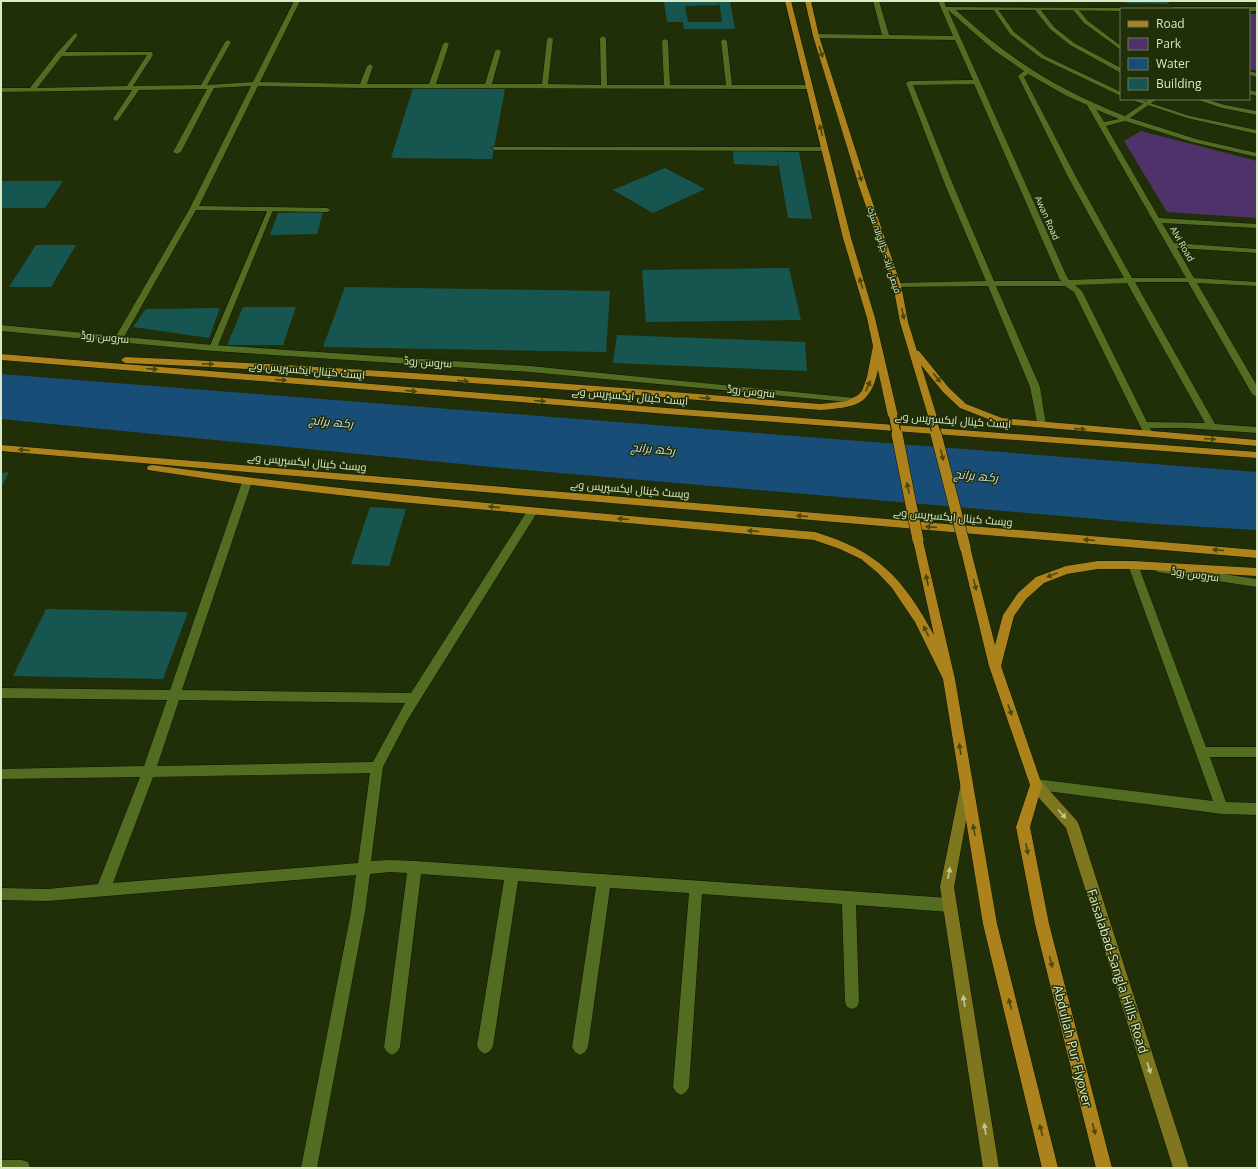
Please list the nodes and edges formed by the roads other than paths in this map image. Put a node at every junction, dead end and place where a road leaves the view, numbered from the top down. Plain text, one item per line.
1 (297, 1) edge
2 (788, 1) edge
3 (808, 1) edge
4 (876, 1) edge
5 (1113, 1) edge
6 (945, 6) edge
7 (995, 9) junction
8 (1036, 9) junction
9 (1075, 9) junction
10 (1120, 10) edge
11 (75, 35) dead end
12 (816, 36) junction
13 (886, 36) junction
14 (603, 38) dead end
15 (957, 38) junction
16 (550, 39) dead end
17 (665, 41) dead end
18 (724, 41) dead end
19 (228, 42) dead end
20 (446, 44) dead end
21 (1120, 47) edge
22 (498, 51) dead end
23 (59, 54) junction
24 (370, 66) dead end
25 (1120, 70) edge
26 (1028, 71) junction
27 (977, 82) junction
28 (256, 84) junction
29 (204, 86) junction
30 (212, 86) junction
31 (363, 86) junction
32 (432, 86) junction
33 (488, 86) junction
34 (545, 86) junction
35 (604, 87) junction
36 (667, 87) junction
37 (729, 87) junction
38 (810, 87) junction
39 (129, 88) junction
40 (137, 88) junction
41 (32, 89) junction
42 (1, 90) edge
43 (1120, 94) edge
44 (1135, 100) edge
45 (1153, 100) edge
46 (1201, 100) edge
47 (1089, 103) junction
48 (1148, 104) junction
49 (1257, 113) edge
50 (1125, 119) junction
51 (116, 120) dead end
52 (1102, 125) junction
53 (1257, 132) edge
54 (495, 148) dead end
55 (825, 149) junction
56 (177, 152) dead end
57 (1257, 155) edge
58 (194, 208) junction
59 (270, 210) junction
60 (327, 210) dead end
61 (1156, 220) junction
62 (1257, 226) edge
63 (1171, 245) junction
64 (1257, 251) edge
65 (1128, 280) junction
66 (1191, 280) junction
67 (1067, 283) junction
68 (991, 284) junction
69 (1257, 284) edge
70 (896, 285) junction
71 (1, 328) edge
72 (119, 338) junction
73 (877, 346) junction
74 (213, 348) junction
75 (912, 348) junction
76 (1, 356) edge
77 (1257, 394) edge
78 (855, 401) junction
79 (1041, 426) junction
80 (1212, 427) junction
81 (1146, 429) junction
82 (1257, 430) edge
83 (1257, 443) edge
84 (1, 448) edge
85 (47, 452) junction
86 (1257, 455) edge
87 (247, 482) junction
88 (533, 511) junction
89 (1257, 554) edge
90 (1133, 565) junction
91 (1257, 572) edge
92 (1257, 583) edge
93 (995, 666) junction
94 (949, 679) junction
95 (1, 693) edge
96 (175, 695) junction
97 (415, 698) junction
98 (1203, 752) junction
99 (1257, 752) edge
100 (377, 767) junction
101 (149, 771) junction
102 (1, 774) edge
103 (1036, 785) junction
104 (966, 787) junction
105 (1222, 808) junction
106 (1257, 809) edge
107 (416, 867) junction
108 (364, 868) junction
109 (512, 874) junction
110 (604, 880) junction
111 (696, 887) junction
112 (103, 890) junction
113 (1, 894) edge
114 (849, 898) junction
115 (949, 905) junction
116 (852, 1002) dead end
117 (485, 1046) dead end
118 (392, 1047) dead end
119 (580, 1047) dead end
120 (681, 1087) dead end
121 (1, 1168) edge
122 (22, 1168) edge
123 (309, 1168) edge
124 (991, 1168) edge
125 (1050, 1168) edge
126 (1104, 1168) edge
127 (1181, 1168) edge

1 - 28 street
2 - 38 main road
3 - 12 main road, فیصل آباد– جڑانوالہ سڑک
4 - 13 street
5 - 10 street
6 - 7 street
6 - 15 street, Awan Road
6 - 26 street
7 - 8 street
7 - 43 lane
8 - 9 street
8 - 25 street
9 - 10 street
9 - 21 lane
11 - 23 street
12 - 13 street
12 -> 70 main road, فیصل آباد– جڑانوالہ سڑک
13 - 15 street
14 - 35 street
15 - 27 street, Awan Road
16 - 34 street
17 - 36 street
18 - 37 street
19 - 29 street
20 - 32 street
22 - 33 street
23 - 39 street
23 - 41 street
24 - 31 street
26 - 47 street
26 - 65 street
27 - 67 street, Awan Road
27 - 68 street
28 - 30 street
28 - 31 street
28 - 58 street
29 - 30 street
29 - 40 street
30 - 56 street
31 - 32 street
32 - 33 street
33 - 34 street
34 - 35 street
35 - 36 street
36 - 37 street
37 - 38 street
55 -> 38 main road
39 - 40 street
39 - 41 street
40 - 51 street
41 - 42 street
44 - 48 lane
45 - 48 street
46 - 49 street
47 - 50 street
47 - 52 street, Alvi Road
48 - 50 street
48 - 53 lane
50 - 52 street
50 - 57 street
52 - 61 street, Alvi Road
54 - 55 lane
73 -> 55 main road
58 - 59 street
58 - 72 street
59 - 60 street
59 - 74 lane
61 - 62 street
61 - 63 street, Alvi Road
63 - 64 street
63 - 66 street, Alvi Road
65 - 66 street
65 - 67 street
65 - 80 street
66 - 69 street
66 - 77 street, Alvi Road
67 - 68 street
67 - 81 street, Awan Road
68 - 70 street
68 - 79 street
70 -> 75 main road, فیصل آباد– جڑانوالہ سڑک
71 - 72 street, سروس روڈ
72 - 74 street, سروس روڈ
78 -> 73 main road
94 -> 73 main road, bridge
74 - 78 street, سروس روڈ
75 -> 79 main road
75 -> 93 main road, فیصل آباد– جڑانوالہ سڑک, bridge
76 -> 78 main road
76 -> 86 main road, ایسٹ کینال ایکسپریس وے
79 -> 81 main road
80 - 81 street
80 - 82 street
81 -> 83 main road
85 -> 84 main road, ویسٹ کینال ایکسپریس وے
85 - 87 main road
89 -> 85 main road, ویسٹ کینال ایکسپریس وے
88 -> 87 main road
87 - 96 street
94 -> 88 main road
88 - 97 street
90 - 91 main road
90 - 92 street, سروس روڈ
90 -> 93 main road
90 - 98 street
93 -> 103 main road, فیصل آباد– جڑانوالہ سڑک
104 -> 94 main road
95 - 96 street
96 - 97 street
96 - 101 street
97 - 100 street
98 - 99 street
98 - 105 street
100 - 101 street
100 - 108 street
101 - 102 street
101 - 112 street
103 - 105 street
103 -> 126 main road, Abdullah Pur Flyover
103 -> 127 main road, Faisalabad-Sangla Hills Road
115 -> 104 main road
125 -> 104 main road
105 - 106 street
107 - 108 street
107 - 109 street
107 - 118 street
108 - 112 street
108 - 123 street
109 - 110 street
109 - 117 street
110 - 111 street
110 - 119 street
111 - 114 street
111 - 120 street
112 - 113 street
114 - 115 street
114 - 116 street
124 -> 115 main road
121 - 122 street

